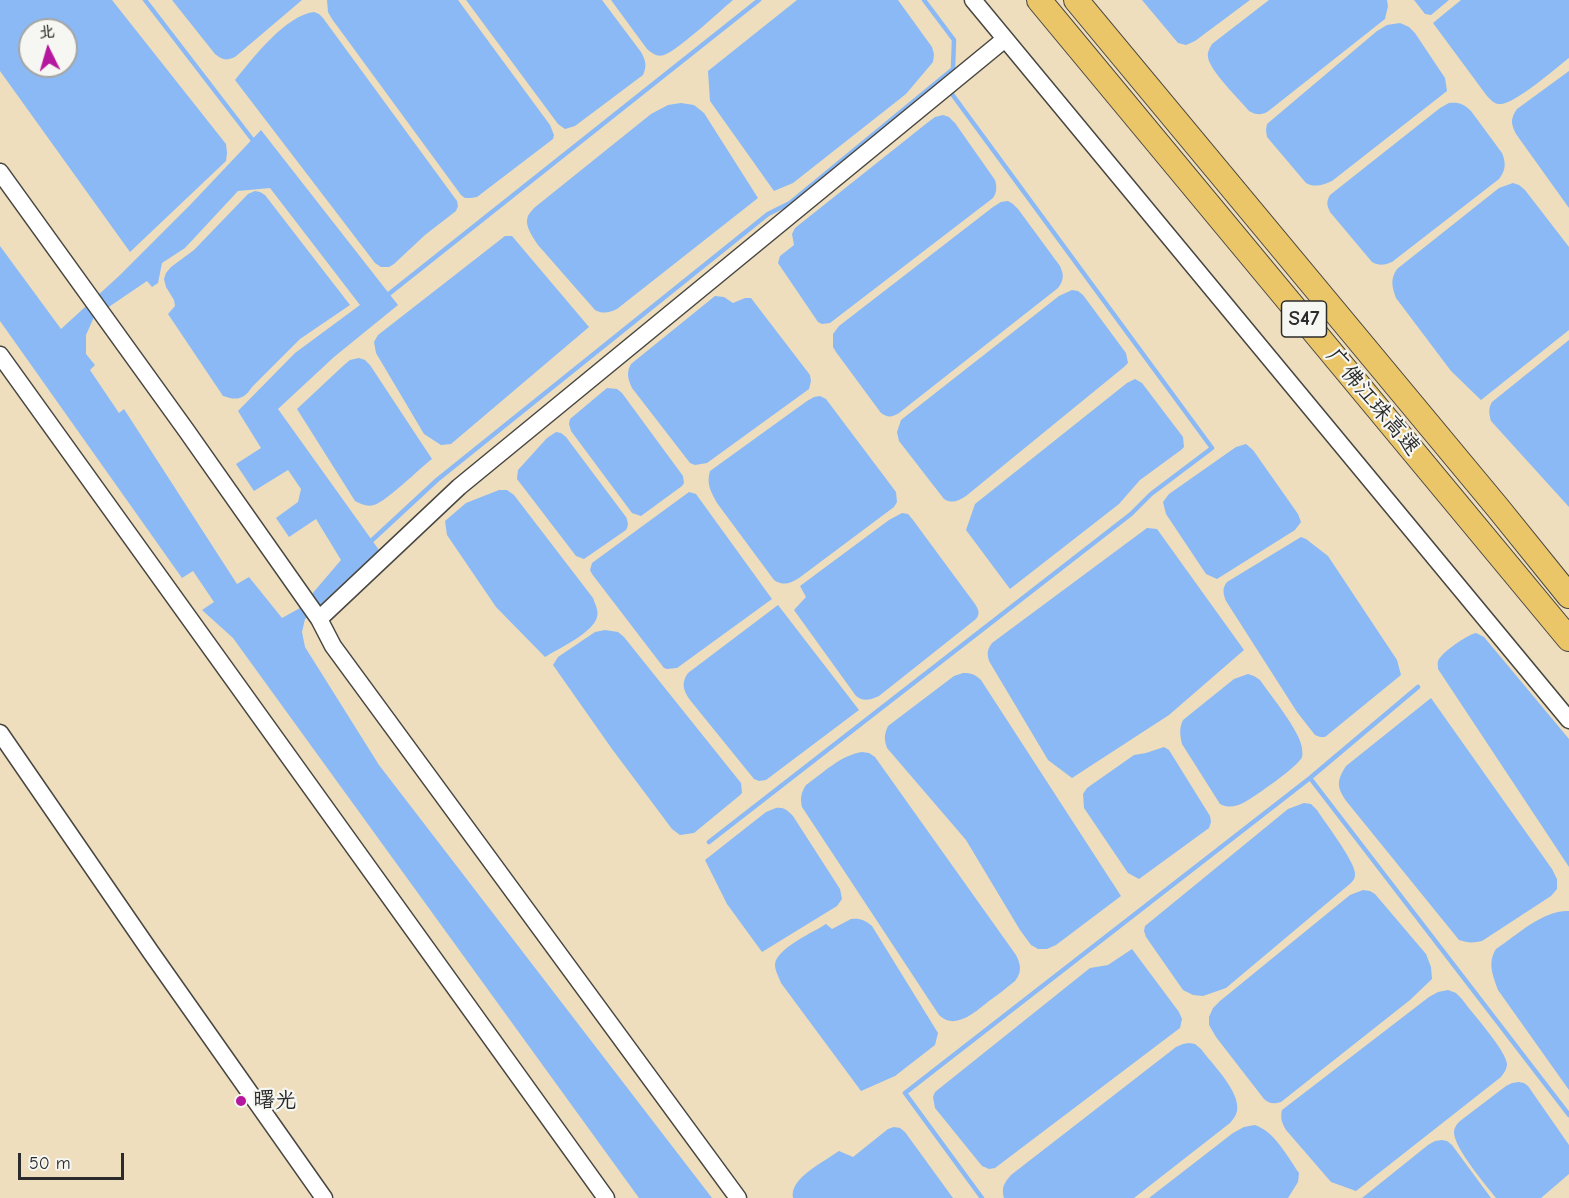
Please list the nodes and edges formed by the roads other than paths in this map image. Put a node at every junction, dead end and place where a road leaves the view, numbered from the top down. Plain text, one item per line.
1 (973, 0) edge
2 (1039, 0) edge
3 (1076, 0) edge
4 (1005, 39) junction
5 (0, 172) edge
6 (0, 355) edge
7 (1569, 596) edge
8 (319, 619) junction
9 (1569, 639) edge
10 (1569, 720) edge
11 (0, 733) edge
12 (324, 1198) edge
13 (606, 1198) edge
14 (738, 1198) edge

1 - 4 street
2 - 9 highway, 广佛江珠高速 / S47
3 - 7 highway, 广佛江珠高速 / S47
4 - 8 street
4 - 10 street
5 - 8 street
6 - 13 street
8 - 14 street
11 - 12 street

